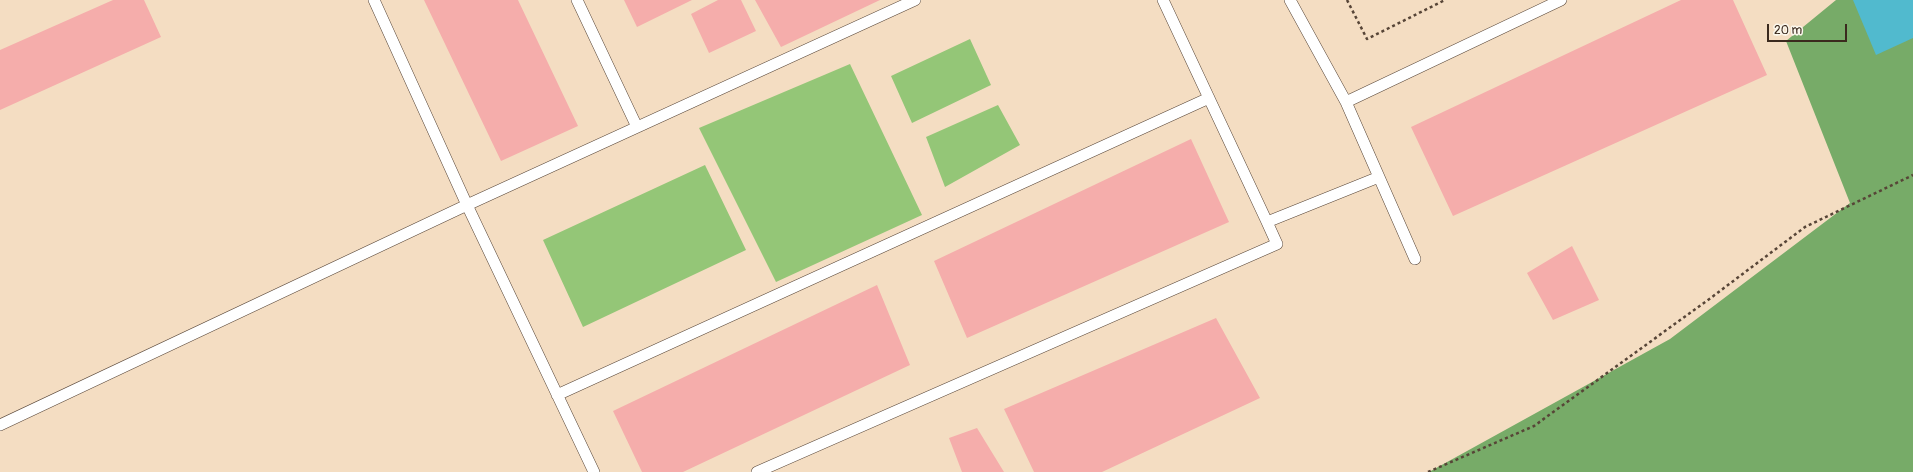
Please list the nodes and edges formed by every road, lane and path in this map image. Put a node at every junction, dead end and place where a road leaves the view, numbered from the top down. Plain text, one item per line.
1 (374, 0) edge
2 (576, 0) edge
3 (915, 0) edge
4 (1163, 0) edge
5 (1290, 0) edge
6 (1347, 0) edge
7 (1445, 0) edge
8 (1561, 0) edge
9 (1209, 98) junction
10 (1346, 102) junction
11 (637, 127) junction
12 (1913, 175) edge
13 (1378, 176) junction
14 (467, 204) junction
15 (1267, 222) junction
16 (1415, 259) dead end
17 (558, 395) junction
18 (0, 425) edge
19 (594, 472) edge
20 (757, 472) edge
21 (1428, 472) edge

1 - 14 lane
2 - 11 lane
3 - 11 lane
4 - 9 lane
5 - 10 lane
6 - 7 path
8 - 10 lane
9 - 15 lane
9 - 17 lane
10 - 13 lane
11 - 14 lane
12 - 21 path
13 - 15 lane
13 - 16 lane
14 - 17 lane
14 - 18 lane
15 - 20 lane
17 - 19 lane

